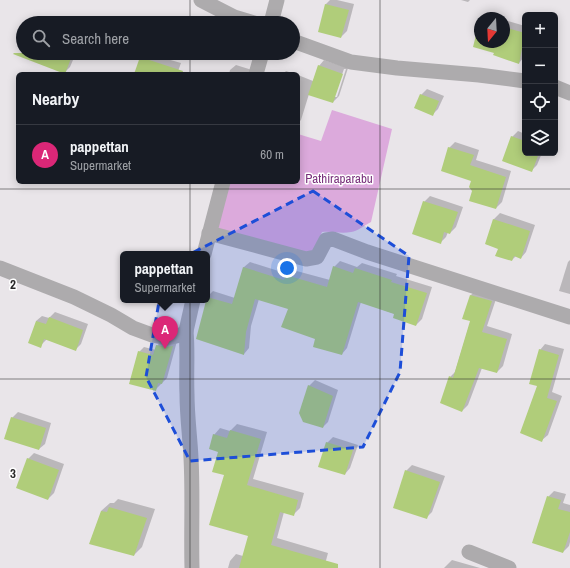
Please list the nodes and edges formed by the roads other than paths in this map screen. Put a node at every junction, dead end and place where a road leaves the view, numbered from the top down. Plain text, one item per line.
1 (201, 0) edge
2 (277, 0) edge
3 (232, 16) edge
4 (272, 16) edge
5 (300, 44) edge
6 (260, 60) edge
7 (257, 72) edge
8 (522, 80) edge
9 (558, 88) edge
10 (570, 93) edge
11 (223, 184) edge
12 (208, 233) junction
13 (205, 251) edge
14 (0, 268) edge
15 (192, 303) edge
16 (570, 317) edge
17 (186, 331) junction
18 (469, 552) dead end
19 (192, 568) edge
20 (509, 568) edge

1 - 3 street
2 - 4 street
5 - 8 street
6 - 7 street
9 - 10 street
11 - 12 street
12 - 13 street
12 - 16 street
14 - 17 street
15 - 17 street
17 - 19 street
18 - 20 street

